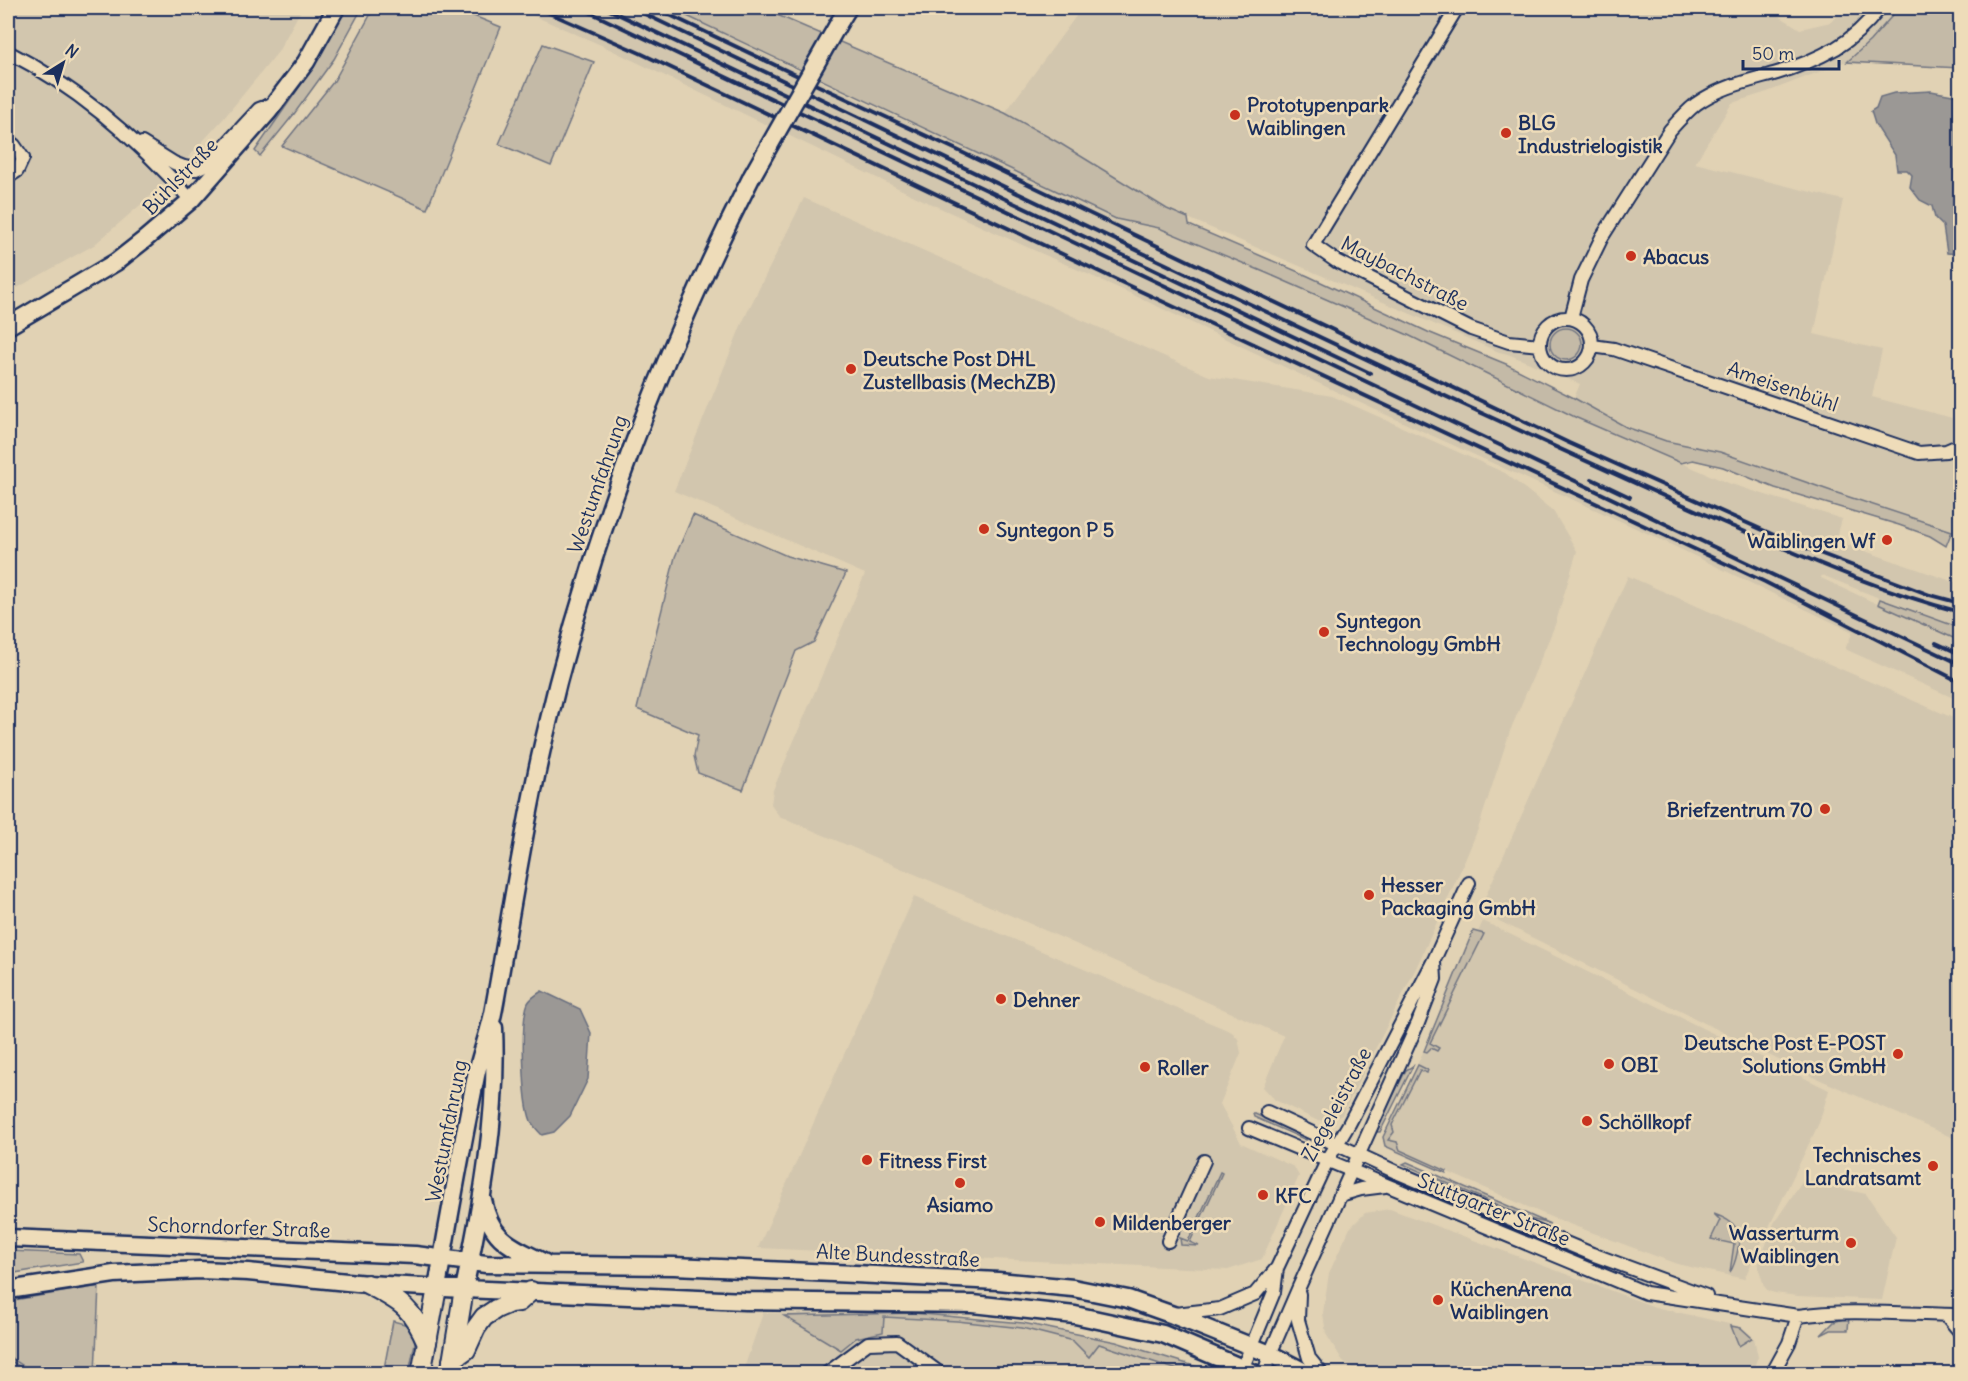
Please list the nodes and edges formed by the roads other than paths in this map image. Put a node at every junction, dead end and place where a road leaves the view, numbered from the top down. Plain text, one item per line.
1 (336, 8) edge
2 (1457, 8) edge
3 (1880, 8) edge
4 (844, 14) edge
5 (8, 52) edge
6 (275, 103) junction
7 (121, 130) junction
8 (8, 145) edge
9 (8, 177) edge
10 (191, 200) junction
11 (1570, 318) junction
12 (8, 326) edge
13 (1540, 345) junction
14 (1592, 346) junction
15 (1960, 445) edge
16 (1469, 883) dead end
17 (1434, 960) junction
18 (494, 1012) junction
19 (1267, 1112) dead end
20 (1249, 1128) dead end
21 (1368, 1132) junction
22 (1338, 1145) junction
23 (1358, 1154) junction
24 (1204, 1161) dead end
25 (1327, 1161) junction
26 (1351, 1172) junction
27 (1396, 1172) junction
28 (1386, 1186) junction
29 (481, 1192) junction
30 (1341, 1195) junction
31 (8, 1238) edge
32 (1168, 1241) dead end
33 (442, 1259) junction
34 (470, 1261) junction
35 (552, 1266) junction
36 (1277, 1268) junction
37 (367, 1284) junction
38 (1299, 1287) junction
39 (437, 1288) junction
40 (464, 1289) junction
41 (8, 1290) edge
42 (531, 1292) junction
43 (1730, 1304) junction
44 (1173, 1315) junction
45 (1946, 1315) junction
46 (1960, 1315) edge
47 (1798, 1316) junction
48 (1960, 1332) edge
49 (427, 1342) junction
50 (1251, 1346) junction
51 (1270, 1354) junction
52 (451, 1367) edge
53 (1249, 1370) edge
54 (421, 1374) edge
55 (825, 1374) edge
56 (941, 1374) edge
57 (1264, 1374) edge
58 (1309, 1374) edge
59 (1322, 1374) edge
60 (1772, 1374) edge

1 - 6 main road, Bühlstraße
2 - 13 street, Maybachstraße
3 - 11 street
4 - 18 main road, Westumfahrung, bridge
5 - 7 street
6 - 7 street
6 - 10 main road, Bühlstraße
7 - 10 street
8 - 9 street
10 - 12 main road, Bühlstraße
11 - 13 street
11 - 14 street
13 - 14 street
14 - 15 street, Ameisenbühl
16 - 17 street, Ziegeleistraße
17 - 21 street, Ziegeleistraße
17 - 22 street, Ziegeleistraße
18 - 29 main road, Westumfahrung
18 - 33 main road, Westumfahrung
19 - 22 street, Stuttgarter Straße
20 - 25 street, Stuttgarter Straße
21 - 23 street, Ziegeleistraße
21 - 27 street, Stuttgarter Straße
22 - 23 street, Stuttgarter Straße
22 - 25 street, Ziegeleistraße
23 - 26 street, Ziegeleistraße
23 - 27 street, Stuttgarter Straße
24 - 32 street
25 - 26 street, Stuttgarter Straße
25 - 36 street, Ziegeleistraße
26 - 28 street, Stuttgarter Straße
26 - 30 street, Ziegeleistraße
27 - 43 street, Stuttgarter Straße
28 - 30 street
28 - 43 street, Stuttgarter Straße
29 - 34 main road, Westumfahrung
29 - 35 main road
30 - 38 street, Ziegeleistraße
31 - 33 main road, Schorndorfer Straße
33 - 34 main road, Schorndorfer Straße
33 - 39 main road, Westumfahrung
34 - 35 main road, Alte Bundesstraße
34 - 40 main road, Westumfahrung
35 - 44 main road, Alte Bundesstraße
36 - 44 street, Ziegeleistraße
36 - 50 street, Ziegeleistraße
37 - 39 main road
37 - 41 main road
37 - 49 highway
38 - 51 street, Ziegeleistraße
38 - 59 street, Ziegeleistraße
39 - 40 main road
39 - 49 highway
40 - 42 main road
40 - 52 highway
42 - 52 highway
42 - 53 main road
43 - 47 street, Stuttgarter Straße
44 - 50 main road, Alte Bundesstraße
45 - 46 street, Stuttgarter Straße
45 - 47 street, Stuttgarter Straße
45 - 48 street
47 - 60 street
49 - 54 highway
50 - 51 main road, Alte Bundesstraße
50 - 53 street, Ziegeleistraße
51 - 57 street, Ziegeleistraße
51 - 58 main road, Alte Bundesstraße
55 - 56 street

